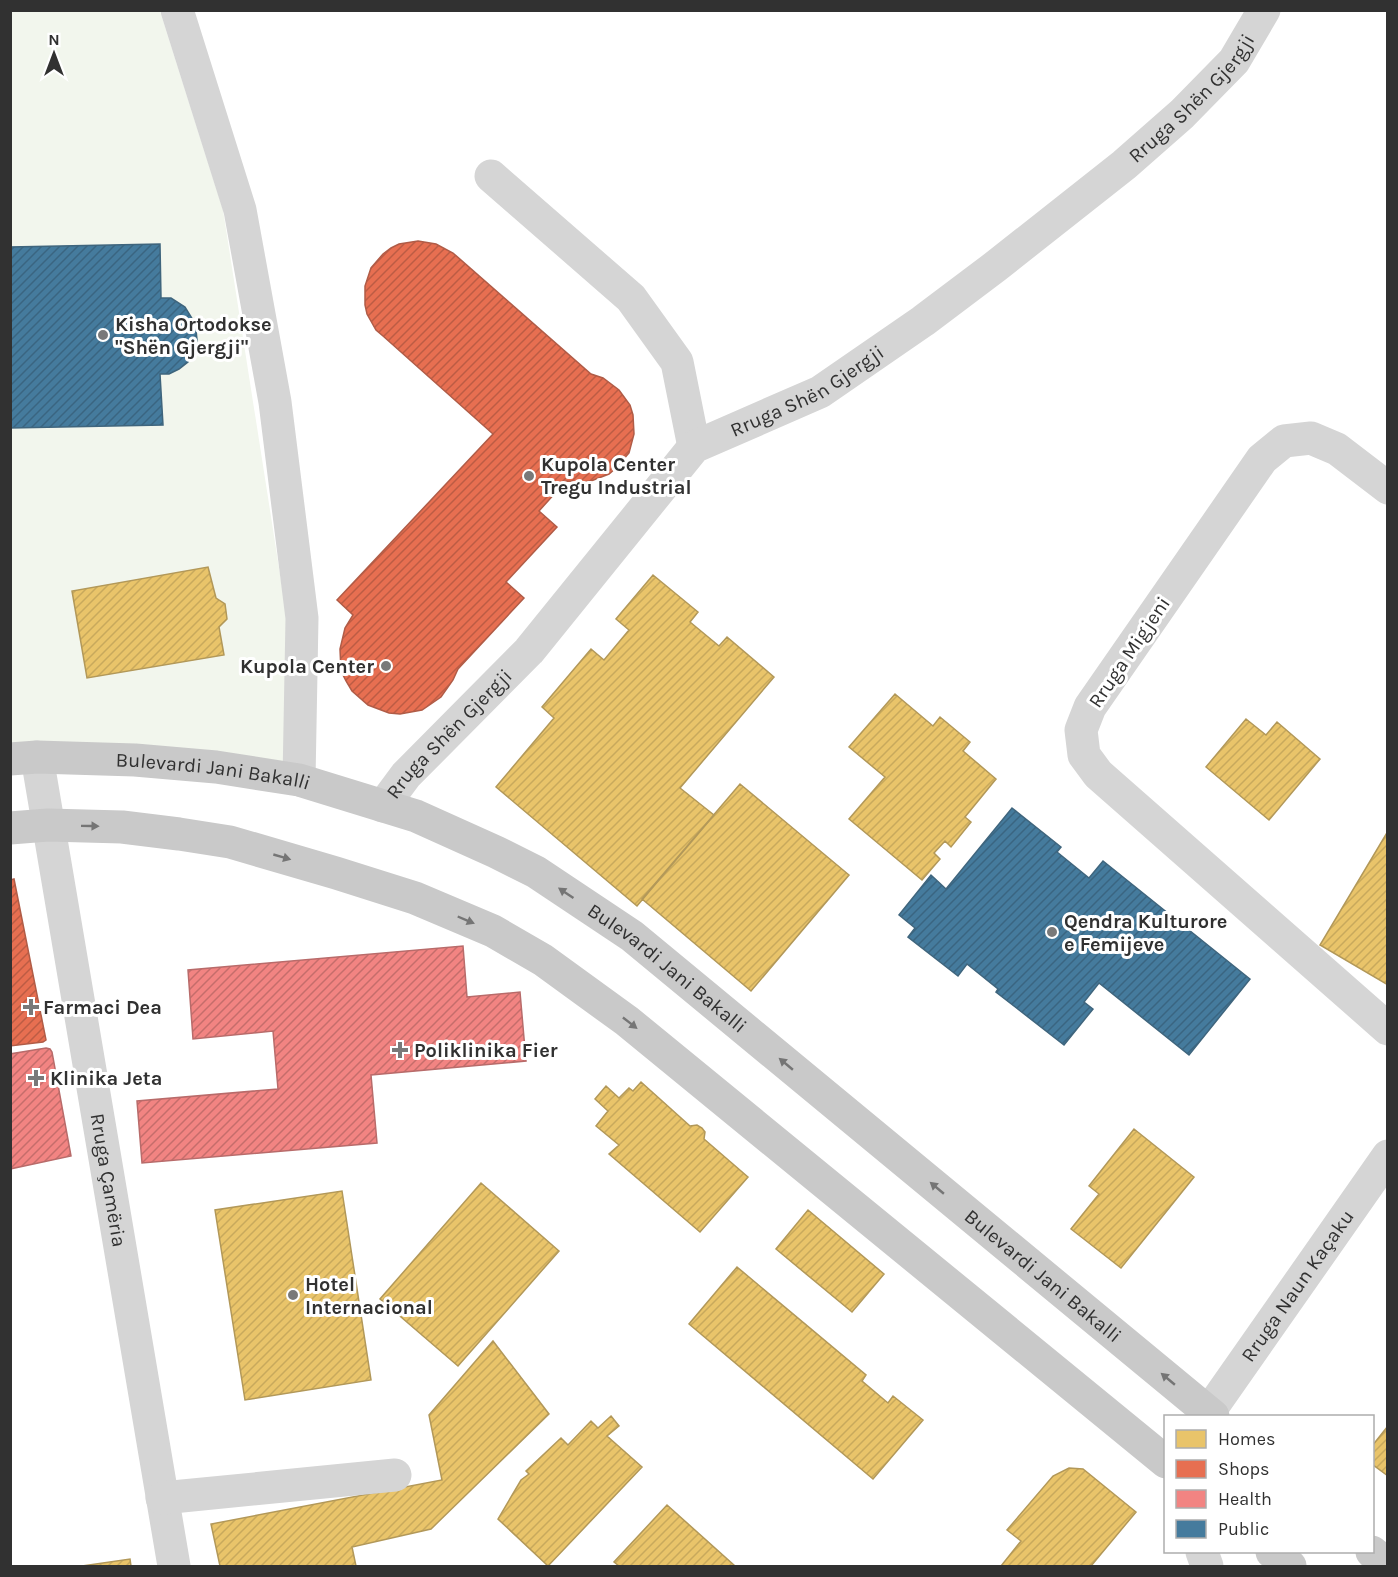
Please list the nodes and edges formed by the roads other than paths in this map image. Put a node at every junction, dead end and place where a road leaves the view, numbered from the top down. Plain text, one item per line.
1 (177, 10) edge
2 (1264, 10) edge
3 (491, 176) dead end
4 (694, 447) junction
5 (1388, 488) edge
6 (24, 758) edge
7 (299, 780) junction
8 (383, 806) junction
9 (48, 825) junction
10 (10, 828) edge
11 (1388, 1029) edge
12 (1388, 1156) edge
13 (1209, 1415) edge
14 (1164, 1460) edge
15 (395, 1475) dead end
16 (162, 1498) junction
17 (1274, 1553) edge
18 (1374, 1553) edge
19 (1388, 1564) edge
20 (174, 1566) edge
21 (1290, 1566) edge

1 - 7 street
2 - 4 street, Rruga Shën Gjergji
3 - 4 street
4 - 8 street, Rruga Shën Gjergji
5 - 11 street, Rruga Migjeni
6 - 7 main road, Bulevardi Jani Bakalli
6 - 9 street, Rruga Çamëria
7 - 8 main road, Bulevardi Jani Bakalli
13 -> 8 main road, Bulevardi Jani Bakalli
9 - 10 main road
9 -> 14 main road
9 - 16 street, Rruga Çamëria
12 - 13 street, Rruga Naun Kaçaku
15 - 16 street
16 - 20 street, Rruga Çamëria
17 - 21 main road
18 - 19 main road

